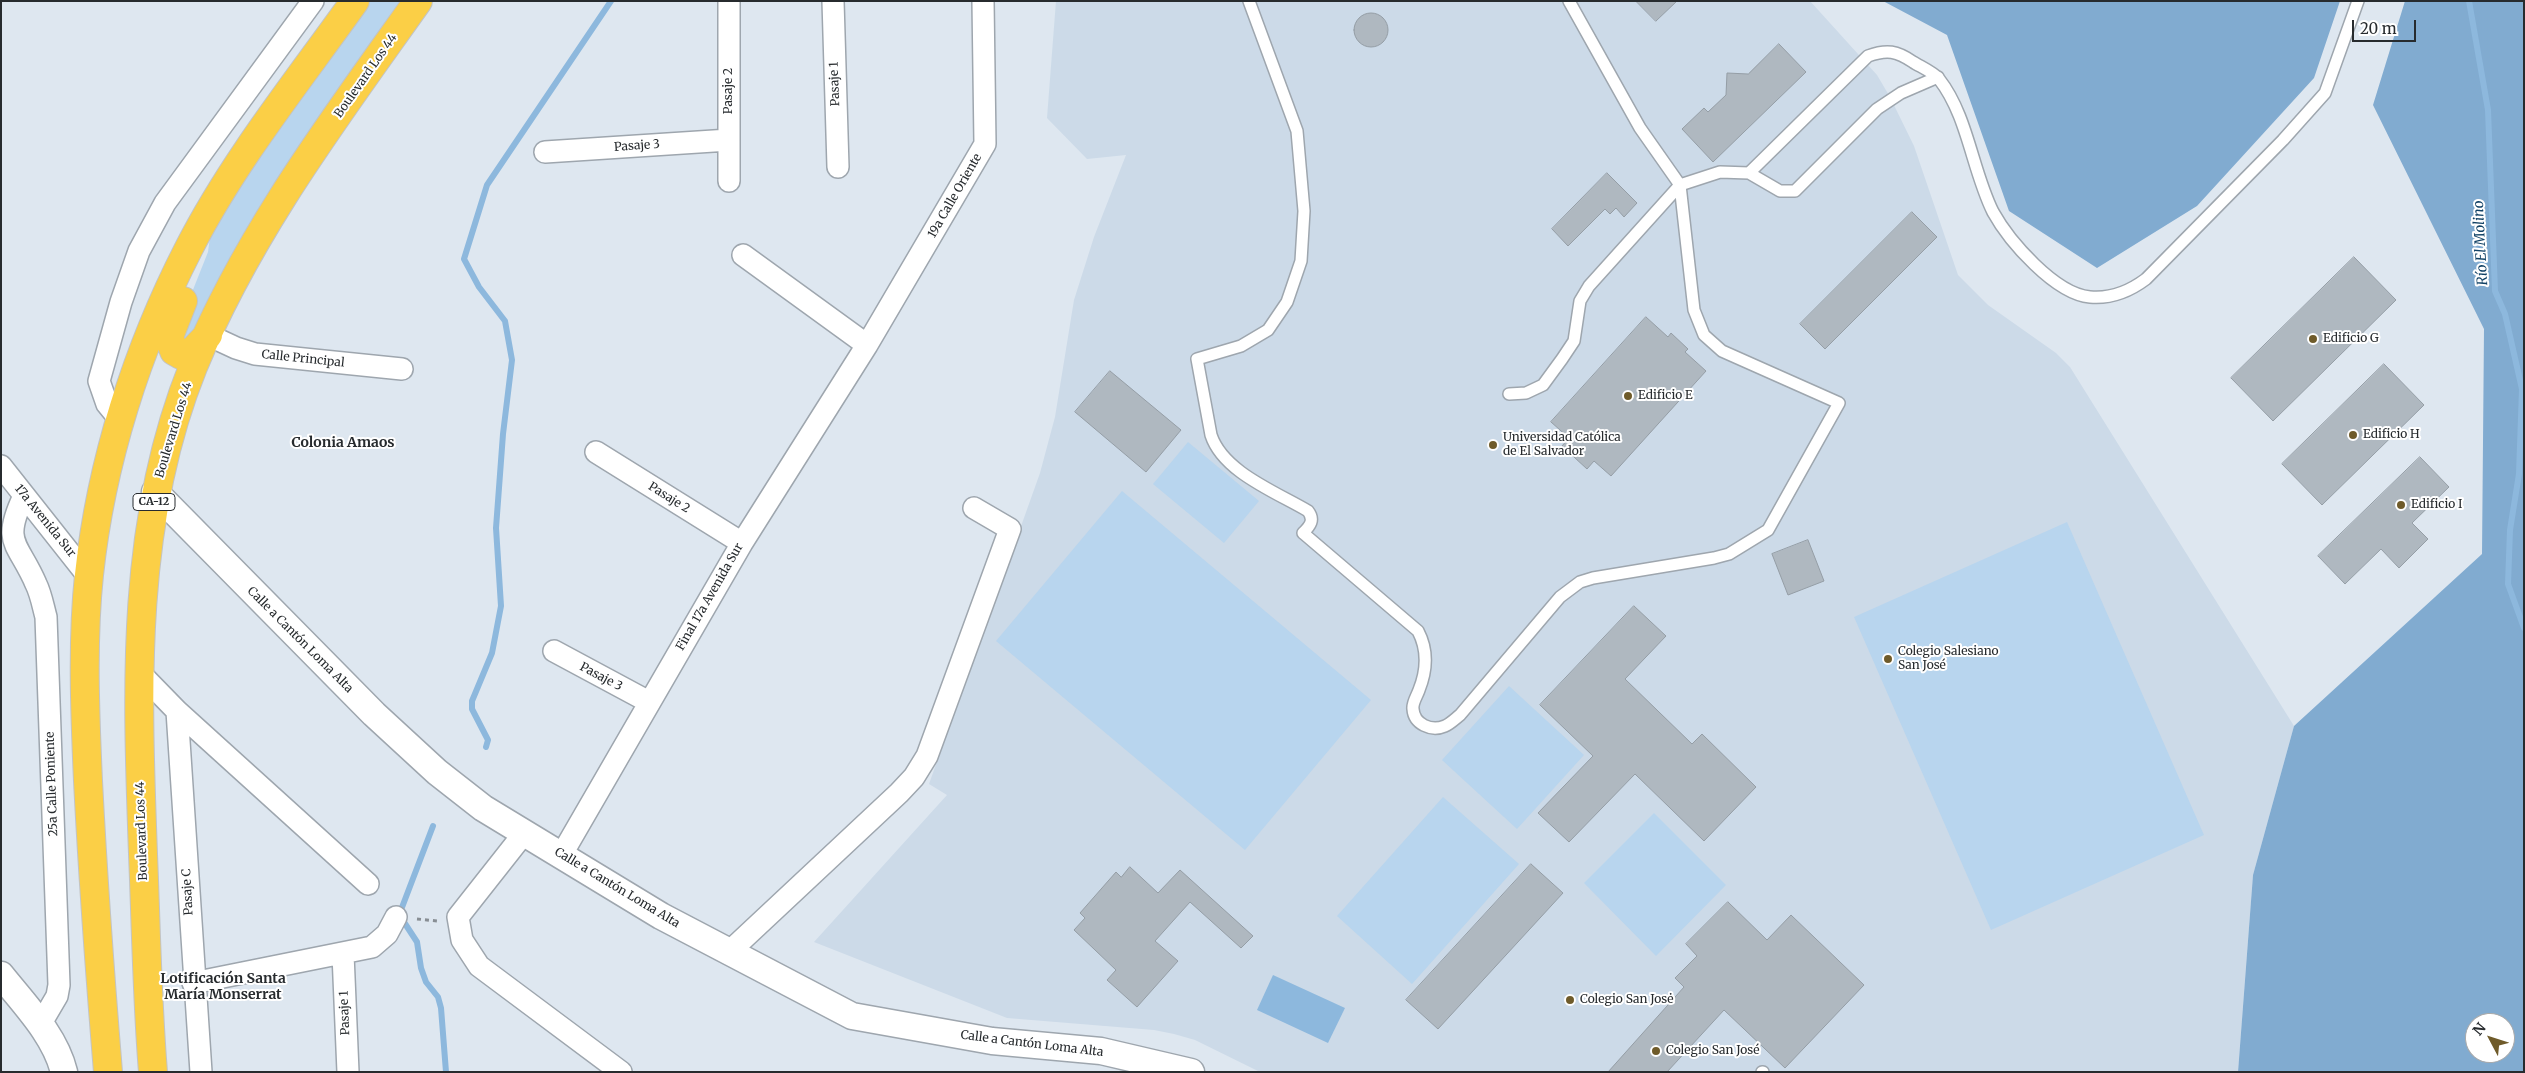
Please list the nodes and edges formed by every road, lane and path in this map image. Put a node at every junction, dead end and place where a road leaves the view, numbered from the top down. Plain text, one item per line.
1 (313, 1) edge
2 (355, 1) edge
3 (418, 1) edge
4 (729, 1) edge
5 (832, 1) edge
6 (984, 1) edge
7 (1248, 1) edge
8 (1568, 1) edge
9 (2358, 1) edge
10 (1938, 77) junction
11 (729, 140) junction
12 (545, 152) dead end
13 (838, 167) dead end
14 (1749, 173) junction
15 (729, 181) dead end
16 (1680, 185) junction
17 (206, 216) junction
18 (743, 255) dead end
19 (208, 335) junction
20 (867, 345) junction
21 (136, 367) junction
22 (402, 369) dead end
23 (1510, 394) dead end
24 (120, 420) junction
25 (596, 452) dead end
26 (1, 466) edge
27 (157, 485) junction
28 (24, 496) junction
29 (974, 508) dead end
30 (742, 543) junction
31 (88, 576) junction
32 (554, 651) dead end
33 (138, 671) junction
34 (648, 702) junction
35 (177, 711) junction
36 (525, 832) junction
37 (562, 854) junction
38 (368, 884) dead end
39 (396, 918) dead end
40 (728, 953) junction
41 (343, 954) junction
42 (1, 975) edge
43 (193, 983) junction
44 (40, 1025) junction
45 (64, 1072) edge
46 (108, 1072) edge
47 (153, 1072) edge
48 (201, 1072) edge
49 (348, 1072) edge
50 (621, 1072) edge
51 (1191, 1072) edge

1 - 24 street
2 - 17 highway
3 - 19 highway, Boulevard Los 44 / CA-12
4 - 11 street, Pasaje 2
5 - 13 street, Pasaje 1
6 - 20 street, 19a Calle Oriente
7 - 16 lane
8 - 16 lane
9 - 10 lane
10 - 14 lane
10 - 14 lane
11 - 12 street, Pasaje 3
11 - 15 street, Pasaje 2
14 - 16 lane
16 - 23 lane
17 - 19 highway
17 - 21 highway
18 - 20 street
19 - 22 street, Calle Principal
19 - 27 highway, Boulevard Los 44 / CA-12
20 - 30 street, Final 17a Avenida Sur
21 - 24 highway
21 - 27 highway
24 - 31 highway
25 - 30 street, Pasaje 2
26 - 28 street, 17a Avenida Sur
27 - 33 highway, Boulevard Los 44 / CA-12
27 - 36 street, Calle a Cantón Loma Alta
28 - 31 street, 17a Avenida Sur
28 - 44 street, 25a Calle Poniente
29 - 40 street
30 - 34 street, Final 17a Avenida Sur
31 - 46 highway
32 - 34 street, Pasaje 3
33 - 35 street
33 - 47 highway, Boulevard Los 44 / CA-12
34 - 37 street, Final 17a Avenida Sur
35 - 38 street
35 - 43 street, Pasaje C
36 - 37 street, Calle a Cantón Loma Alta
36 - 50 street
37 - 40 street, Calle a Cantón Loma Alta
39 - 41 street
40 - 51 street, Calle a Cantón Loma Alta
41 - 43 street
41 - 49 street, Pasaje 1
42 - 44 street
43 - 48 street, Pasaje C
44 - 45 street

